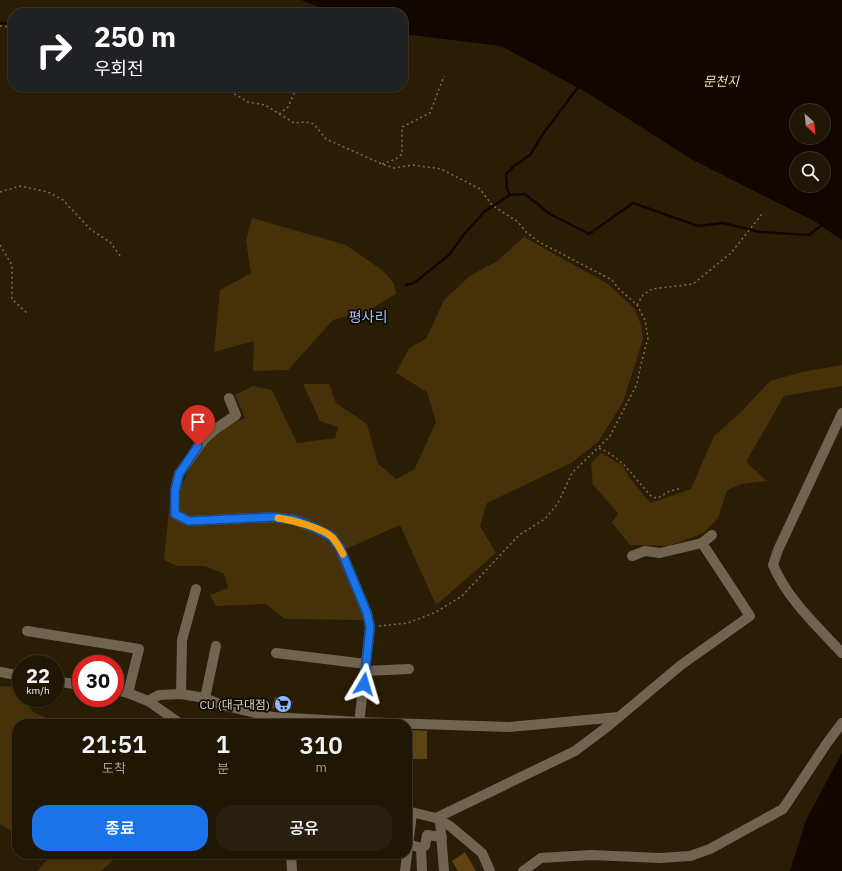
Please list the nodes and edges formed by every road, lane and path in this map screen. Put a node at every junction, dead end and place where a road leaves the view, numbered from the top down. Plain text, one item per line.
1 (444, 76) dead end
2 (231, 92) edge
3 (295, 92) edge
4 (279, 114) junction
5 (382, 164) junction
6 (0, 192) edge
7 (762, 214) dead end
8 (0, 245) edge
9 (121, 257) dead end
10 (638, 305) junction
11 (28, 314) dead end
12 (229, 398) dead end
13 (842, 413) edge
14 (598, 448) junction
15 (682, 488) dead end
16 (712, 535) dead end
17 (702, 543) junction
18 (632, 556) dead end
19 (196, 589) dead end
20 (370, 627) junction
21 (27, 631) dead end
22 (216, 646) dead end
23 (276, 653) dead end
24 (842, 653) edge
25 (366, 667) junction
26 (409, 668) dead end
27 (0, 672) edge
28 (12, 674) edge
29 (124, 692) edge
30 (128, 693) junction
31 (180, 694) junction
32 (205, 698) junction
33 (148, 701) junction
34 (619, 717) junction
35 (174, 719) edge
36 (302, 719) edge
37 (360, 719) edge
38 (842, 723) edge
39 (412, 724) edge
40 (412, 813) edge
41 (438, 820) junction
42 (442, 837) junction
43 (412, 845) edge
44 (422, 848) junction
45 (291, 859) edge
46 (403, 859) edge
47 (406, 859) edge
48 (292, 871) edge
49 (402, 871) edge
50 (405, 871) edge
51 (422, 871) edge
52 (444, 871) edge
53 (490, 871) edge
54 (523, 871) edge

1 - 5 path
2 - 4 path
3 - 4 path
4 - 5 path
5 - 10 path
6 - 9 path
7 - 10 path
8 - 11 path
10 - 14 path
12 - 20 street
13 - 24 street
14 - 15 path
14 - 20 path
16 - 17 street
17 - 18 street
17 - 34 street
19 - 31 street
20 - 25 street
21 - 30 street
22 - 32 street
23 - 25 street
25 - 26 street
25 - 37 street
27 - 28 street
29 - 30 street
30 - 33 street
31 - 32 street
31 - 33 street
32 - 36 street
33 - 35 street
34 - 39 street
34 - 41 street
38 - 54 street
40 - 41 street
41 - 42 street
41 - 53 street
42 - 44 street
42 - 52 street
43 - 44 street
44 - 51 street
45 - 48 street
46 - 49 street
47 - 50 street

